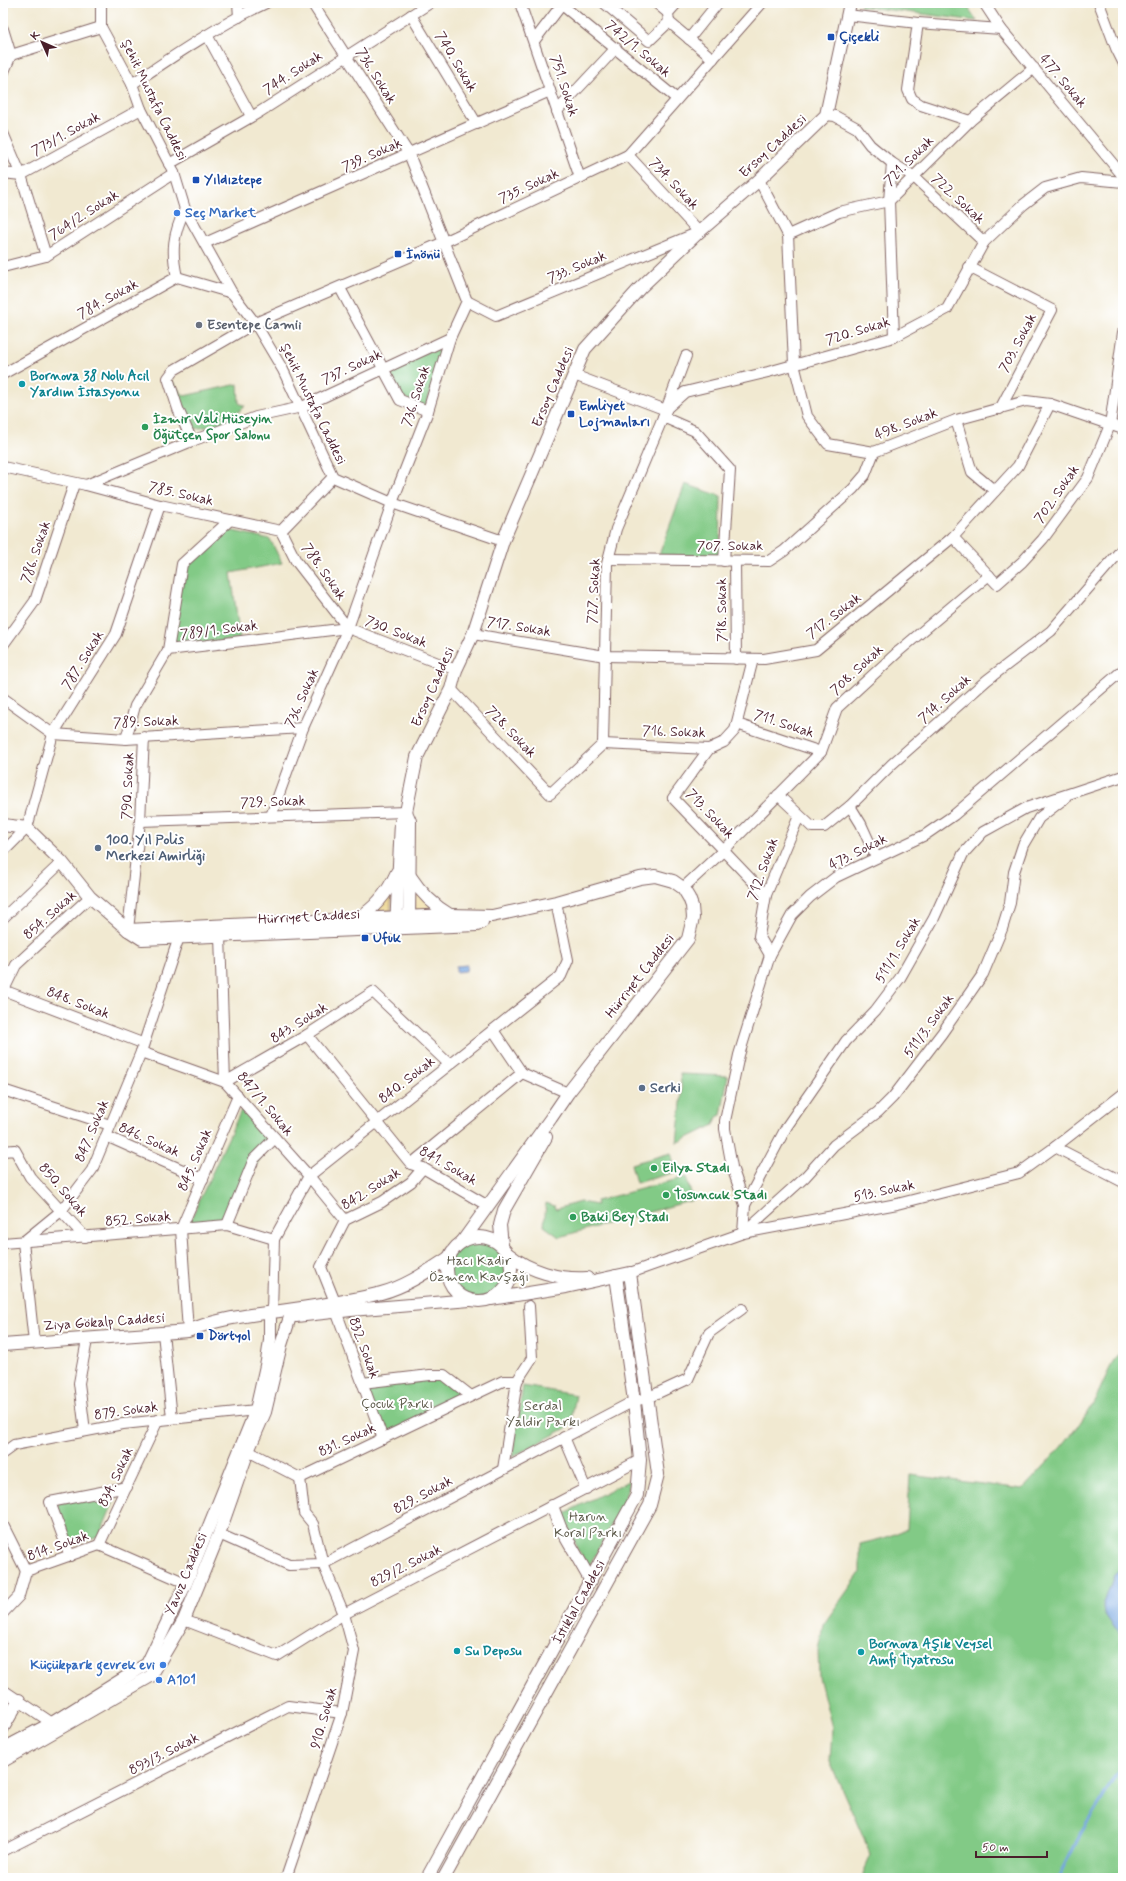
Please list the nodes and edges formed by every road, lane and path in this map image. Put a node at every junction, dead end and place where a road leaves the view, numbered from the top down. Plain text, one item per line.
1 (101, 3) edge
2 (238, 3) edge
3 (266, 3) edge
4 (312, 3) edge
5 (430, 3) edge
6 (520, 3) edge
7 (604, 3) edge
8 (656, 3) edge
9 (677, 3) edge
10 (718, 3) edge
11 (762, 3) edge
12 (984, 3) edge
13 (1099, 3) edge
14 (562, 4) edge
15 (849, 9) edge
16 (411, 15) junction
17 (239, 17) junction
18 (668, 18) junction
19 (918, 23) junction
20 (101, 27) junction
21 (3, 29) edge
22 (1001, 29) junction
23 (206, 35) junction
24 (689, 39) junction
25 (534, 40) junction
26 (616, 48) junction
27 (11, 55) junction
28 (347, 56) junction
29 (713, 59) junction
30 (1123, 62) edge
31 (1034, 68) junction
32 (3, 74) edge
33 (132, 84) junction
34 (550, 91) junction
35 (677, 99) junction
36 (140, 109) junction
37 (557, 111) junction
38 (826, 115) junction
39 (251, 116) junction
40 (970, 121) junction
41 (477, 124) junction
42 (3, 133) edge
43 (409, 154) junction
44 (628, 155) junction
45 (892, 163) junction
46 (172, 168) junction
47 (3, 172) edge
48 (21, 175) junction
49 (913, 176) junction
50 (1123, 176) edge
51 (580, 178) junction
52 (759, 180) junction
53 (1123, 182) edge
54 (889, 201) junction
55 (185, 209) junction
56 (699, 232) junction
57 (788, 235) junction
58 (444, 242) junction
59 (984, 242) junction
60 (205, 243) junction
61 (46, 256) junction
62 (969, 267) junction
63 (3, 268) edge
64 (177, 277) junction
65 (340, 288) junction
66 (232, 293) junction
67 (467, 301) junction
68 (255, 323) junction
69 (1123, 332) edge
70 (894, 337) junction
71 (450, 338) junction
72 (686, 356) dead end
73 (794, 364) junction
74 (382, 368) junction
75 (3, 374) edge
76 (574, 375) junction
77 (1050, 404) junction
78 (302, 407) junction
79 (1000, 409) junction
80 (428, 411) junction
81 (664, 413) junction
82 (956, 420) junction
83 (1110, 425) junction
84 (1123, 429) edge
85 (192, 441) junction
86 (874, 452) junction
87 (3, 467) edge
88 (333, 477) junction
89 (74, 484) junction
90 (86, 485) junction
91 (995, 490) junction
92 (392, 503) junction
93 (160, 505) junction
94 (230, 520) junction
95 (281, 531) junction
96 (953, 537) junction
97 (503, 541) junction
98 (1123, 548) edge
99 (608, 559) junction
100 (724, 561) junction
101 (735, 561) junction
102 (989, 575) junction
103 (348, 628) junction
104 (473, 634) junction
105 (3, 645) edge
106 (168, 650) junction
107 (605, 656) junction
108 (736, 659) junction
109 (753, 659) junction
110 (456, 670) junction
111 (1122, 671) edge
112 (451, 689) junction
113 (3, 698) edge
114 (737, 724) junction
115 (303, 728) junction
116 (53, 734) junction
117 (144, 737) junction
118 (126, 739) junction
119 (604, 744) junction
120 (709, 749) junction
121 (821, 752) junction
122 (1123, 776) edge
123 (1072, 793) junction
124 (778, 795) junction
125 (850, 806) junction
126 (406, 812) junction
127 (271, 816) junction
128 (799, 816) junction
129 (140, 821) junction
130 (3, 825) edge
131 (27, 828) junction
132 (724, 850) junction
133 (3, 852) edge
134 (876, 857) junction
135 (62, 862) junction
136 (398, 869) junction
137 (410, 876) junction
138 (683, 888) junction
139 (766, 895) junction
140 (90, 897) junction
141 (556, 902) junction
142 (450, 915) junction
143 (492, 916) junction
144 (3, 918) edge
145 (355, 919) junction
146 (403, 922) junction
147 (128, 930) junction
148 (220, 936) junction
149 (179, 938) junction
150 (770, 955) junction
151 (3, 991) edge
152 (493, 1030) junction
153 (308, 1035) junction
154 (142, 1047) junction
155 (449, 1064) junction
156 (522, 1073) junction
157 (226, 1082) junction
158 (3, 1090) edge
159 (568, 1093) junction
160 (1123, 1094) edge
161 (238, 1096) junction
162 (552, 1118) junction
163 (377, 1122) junction
164 (110, 1125) junction
165 (106, 1136) junction
166 (275, 1138) junction
167 (1055, 1147) junction
168 (3, 1151) edge
169 (411, 1164) junction
170 (423, 1168) junction
171 (309, 1176) junction
172 (203, 1179) junction
173 (1123, 1182) edge
174 (745, 1205) junction
175 (488, 1206) junction
176 (61, 1211) junction
177 (345, 1220) junction
178 (227, 1226) junction
179 (181, 1229) junction
180 (743, 1233) junction
181 (85, 1237) junction
182 (274, 1239) junction
183 (23, 1242) junction
184 (462, 1242) junction
185 (3, 1243) edge
186 (505, 1250) junction
187 (448, 1258) junction
188 (630, 1273) junction
189 (616, 1276) junction
190 (273, 1292) junction
191 (491, 1299) junction
192 (470, 1300) junction
193 (342, 1306) junction
194 (529, 1306) dead end
195 (742, 1309) dead end
196 (290, 1313) junction
197 (271, 1315) junction
198 (188, 1331) junction
199 (163, 1333) junction
200 (88, 1340) junction
201 (34, 1342) junction
202 (3, 1345) edge
203 (517, 1382) junction
204 (362, 1383) junction
205 (471, 1396) junction
206 (647, 1398) junction
207 (634, 1401) junction
208 (256, 1410) junction
209 (172, 1418) junction
210 (158, 1420) junction
211 (85, 1431) junction
212 (564, 1437) junction
213 (383, 1439) junction
214 (248, 1451) junction
215 (3, 1453) edge
216 (640, 1460) junction
217 (503, 1469) junction
218 (300, 1478) junction
219 (127, 1487) junction
220 (586, 1489) junction
221 (552, 1506) junction
222 (3, 1525) edge
223 (219, 1534) junction
224 (99, 1545) junction
225 (70, 1556) junction
226 (323, 1564) junction
227 (26, 1571) junction
228 (590, 1581) junction
229 (186, 1583) junction
230 (3, 1613) edge
231 (344, 1614) junction
232 (184, 1620) junction
233 (3, 1690) edge
234 (19, 1700) junction
235 (342, 1713) junction
236 (55, 1727) junction
237 (3, 1728) edge
238 (3, 1749) edge
239 (3, 1761) edge
240 (3, 1851) edge
241 (286, 1878) edge
242 (427, 1878) edge
243 (444, 1878) edge

1 - 20 street, Şehit Mustafa Caddesi
2 - 17 street
3 - 17 street
4 - 28 street, 736. Sokak
5 - 16 street, 744. Sokak
6 - 25 street, 751. Sokak
7 - 18 street
8 - 18 street
9 - 18 street
10 - 24 street
11 - 29 street, 735. Sokak
12 - 22 street, 477. Sokak
13 - 30 street
14 - 25 street
14 - 26 street, 742/1. Sokak
15 - 19 street
15 - 38 main road, Ersoy Caddesi
16 - 28 street, 744. Sokak
16 - 41 street, 740. Sokak
17 - 23 street
18 - 24 street
19 - 22 street
19 - 40 street
20 - 27 street
20 - 33 street, Şehit Mustafa Caddesi
21 - 27 street
22 - 31 street, 477. Sokak
23 - 33 street
23 - 39 street
24 - 29 street
25 - 34 street, 751. Sokak
26 - 35 street, 742/1. Sokak
26 - 37 street
27 - 32 street
28 - 39 street, 744. Sokak
28 - 43 street, 736. Sokak
29 - 35 street, 735. Sokak
31 - 40 street, 721. Sokak
31 - 50 street, 477. Sokak
33 - 36 street, Şehit Mustafa Caddesi
34 - 37 street, 751. Sokak
34 - 41 street, 739. Sokak
35 - 44 street, 735. Sokak
36 - 46 street, Şehit Mustafa Caddesi
36 - 48 street, 773/1. Sokak
37 - 51 street, 751. Sokak
38 - 45 street, 722. Sokak
38 - 52 main road, Ersoy Caddesi
39 - 46 street, 744. Sokak
40 - 49 street, 721. Sokak
41 - 43 street, 739. Sokak
42 - 48 street
43 - 58 street, 736. Sokak
43 - 60 street, 739. Sokak
44 - 51 street, 735. Sokak
44 - 56 street, 734. Sokak
45 - 49 street, 722. Sokak
45 - 54 street
46 - 55 street, Şehit Mustafa Caddesi
46 - 61 street, 764/2. Sokak
47 - 48 street
48 - 61 street
49 - 54 street, 721. Sokak
49 - 59 street, 722. Sokak
51 - 58 street, 735. Sokak
52 - 56 main road, Ersoy Caddesi
52 - 57 street, 498. Sokak
53 - 59 street, 720. Sokak
54 - 57 street
54 - 70 street, 721. Sokak
55 - 60 street, Şehit Mustafa Caddesi
55 - 64 street
56 - 67 street, 733. Sokak
56 - 76 main road, Ersoy Caddesi
57 - 73 street, 498. Sokak
58 - 65 street, 735. Sokak
58 - 67 street, 736. Sokak
59 - 62 street, 720. Sokak
60 - 66 street, Şehit Mustafa Caddesi
61 - 63 street, 764/2. Sokak
62 - 70 street, 720. Sokak
62 - 79 street, 703. Sokak
64 - 66 street
64 - 75 street, 784. Sokak
65 - 68 street, 735. Sokak
65 - 74 street
66 - 68 street, Şehit Mustafa Caddesi
67 - 71 street, 736. Sokak
68 - 78 street, Şehit Mustafa Caddesi
68 - 85 street, 735. Sokak
69 - 83 street, 702. Sokak
70 - 73 street, 720. Sokak
71 - 74 street, 737. Sokak
71 - 80 street, 736. Sokak
72 - 81 street, 727. Sokak
73 - 81 street, 720. Sokak
73 - 86 street, 498. Sokak
74 - 78 street, 737. Sokak
74 - 80 street
76 - 81 street
76 - 97 main road, Ersoy Caddesi
77 - 79 street, 498. Sokak
77 - 83 street, 498. Sokak
77 - 91 street, 717. Sokak
78 - 85 street, 737. Sokak
78 - 88 street, Şehit Mustafa Caddesi
79 - 82 street, 498. Sokak
80 - 92 street, 736. Sokak
81 - 99 street, 727. Sokak
81 - 100 street
82 - 86 street, 498. Sokak
82 - 91 street
83 - 84 street, 498. Sokak
83 - 102 street, 702. Sokak
85 - 90 street, 737. Sokak
86 - 101 street, 707. Sokak
87 - 89 street, 785. Sokak
88 - 92 street, Şehit Mustafa Caddesi
88 - 95 street
89 - 90 street, 785. Sokak
89 - 105 street, 786. Sokak
90 - 93 street, 785. Sokak
91 - 96 street, 717. Sokak
92 - 97 street, Şehit Mustafa Caddesi
92 - 103 street, 736. Sokak
93 - 94 street, 785. Sokak
93 - 116 street, 787. Sokak
94 - 95 street, 785. Sokak
94 - 106 street
95 - 103 street, 788. Sokak
96 - 102 street
96 - 109 street, 717. Sokak
97 - 104 main road, Ersoy Caddesi
98 - 125 street, 714. Sokak
99 - 100 street, 707. Sokak
99 - 107 street, 727. Sokak
100 - 101 street, 707. Sokak
101 - 108 street, 718. Sokak
102 - 121 street, 708. Sokak
103 - 106 street, 789/1. Sokak
103 - 110 street, 730. Sokak
103 - 115 street, 736. Sokak
104 - 107 street, 717. Sokak
104 - 110 main road, Ersoy Caddesi
106 - 118 street, 789/1. Sokak
107 - 108 street, 717. Sokak
107 - 119 street, 727. Sokak
108 - 109 street, 717. Sokak
109 - 114 street, 716. Sokak
110 - 112 main road, Ersoy Caddesi
111 - 134 street, 473. Sokak
112 - 119 street, 728. Sokak
112 - 126 main road, Ersoy Caddesi
113 - 116 street
114 - 120 street, 716. Sokak
114 - 121 street, 711. Sokak
115 - 117 street, 789. Sokak
115 - 127 street, 736. Sokak
116 - 118 street, 789. Sokak
116 - 131 street, 787. Sokak
117 - 118 street, 789. Sokak
117 - 129 street, 790. Sokak
119 - 120 street, 716. Sokak
120 - 132 street, 713. Sokak
121 - 124 street, 708. Sokak
122 - 123 street, 511/1. Sokak
123 - 174 street, 511/1. Sokak
123 - 180 street, 511/3. Sokak
124 - 128 street, 714. Sokak
124 - 132 street, 708. Sokak
125 - 128 street, 714. Sokak
125 - 134 street
126 - 127 street, 729. Sokak
126 - 136 main road, Ersoy Caddesi
126 - 137 main road, Ersoy Caddesi
127 - 129 street, 729. Sokak
128 - 139 street, 712. Sokak
129 - 147 street, 790. Sokak
130 - 131 main road
131 - 133 street
131 - 135 main road, Hürriyet Caddesi
132 - 138 street, 708. Sokak
132 - 139 street, 713. Sokak
134 - 150 street, 473. Sokak
135 - 140 main road, Hürriyet Caddesi
135 - 144 street
136 - 145 main road, Ersoy Caddesi
136 - 146 main road, Ersoy Caddesi
137 - 142 main road
137 - 146 main road, Ersoy Caddesi
138 - 141 main road, Hürriyet Caddesi
138 - 159 main road, Hürriyet Caddesi
139 - 150 street, 712. Sokak
140 - 147 main road, Hürriyet Caddesi
140 - 151 street, 854. Sokak
141 - 143 main road, Hürriyet Caddesi
141 - 152 street, 840. Sokak
142 - 143 main road, Hürriyet Caddesi
142 - 146 main road, Hürriyet Caddesi
143 - 146 main road, Hürriyet Caddesi
145 - 146 main road, Hürriyet Caddesi
145 - 147 main road, Hürriyet Caddesi
146 - 148 main road, Hürriyet Caddesi
147 - 149 main road, Hürriyet Caddesi
148 - 149 main road, Hürriyet Caddesi
148 - 157 street, 847/1. Sokak
149 - 154 street, 847. Sokak
150 - 174 street, 473. Sokak
151 - 154 street, 848. Sokak
152 - 155 street, 840. Sokak
152 - 156 street
153 - 155 street, 843. Sokak
153 - 157 street, 843. Sokak
153 - 163 street, 841. Sokak
154 - 157 street
154 - 164 street, 847. Sokak
155 - 163 street, 840. Sokak
156 - 159 street
156 - 169 street, 842. Sokak
157 - 161 street, 847/1. Sokak
158 - 164 street
159 - 162 main road, Hürriyet Caddesi
160 - 167 street, 513. Sokak
161 - 166 street, 847/1. Sokak
161 - 172 street, 845. Sokak
162 - 175 main road
162 - 186 main road
163 - 169 street, 841. Sokak
163 - 171 street, 840. Sokak
164 - 165 street, 847. Sokak
165 - 172 street, 846. Sokak
165 - 176 street, 847. Sokak
166 - 171 street, 847/1. Sokak
166 - 178 street
167 - 173 street
167 - 180 street, 513. Sokak
168 - 176 street, 850. Sokak
169 - 170 street, 841. Sokak
170 - 175 street, 841. Sokak
170 - 177 street, 842. Sokak
171 - 177 street, 847/1. Sokak
171 - 182 street, 840. Sokak
172 - 179 street, 845. Sokak
174 - 180 street, 473. Sokak
175 - 184 main road
176 - 181 street, 850. Sokak
176 - 183 street, 847. Sokak
177 - 193 street, 842. Sokak
178 - 179 street, 852. Sokak
178 - 182 street, 852. Sokak
179 - 181 street, 852. Sokak
179 - 198 street, 845. Sokak
180 - 188 street, 513. Sokak
181 - 183 street, 852. Sokak
182 - 190 street, 840. Sokak
183 - 185 street, 852. Sokak
183 - 201 street
184 - 186 main road
184 - 187 main road
186 - 189 main road
186 - 191 main road
187 - 192 main road
187 - 193 main road
188 - 189 main road
188 - 206 main road, İstiklal Caddesi
189 - 191 main road
189 - 207 main road, İstiklal Caddesi
190 - 196 street
190 - 197 street, 840. Sokak
191 - 192 main road
192 - 193 main road
193 - 196 main road, Ziya Gökalp Caddesi
193 - 204 street, 832. Sokak
194 - 203 street
195 - 206 street, 829. Sokak
196 - 197 main road, Ziya Gökalp Caddesi
196 - 214 main road, Yavuz Caddesi
197 - 198 main road, Ziya Gökalp Caddesi
197 - 208 main road, Yavuz Caddesi
198 - 199 main road, Ziya Gökalp Caddesi
199 - 200 main road, Ziya Gökalp Caddesi
199 - 209 street
200 - 201 main road, Ziya Gökalp Caddesi
200 - 211 street
201 - 202 main road, Ziya Gökalp Caddesi
203 - 205 street, 831. Sokak
203 - 217 street
204 - 205 street
204 - 213 street, 832. Sokak
205 - 213 street, 831. Sokak
206 - 207 street, 829. Sokak
206 - 243 main road, İstiklal Caddesi
207 - 212 street, 829. Sokak
207 - 216 main road, İstiklal Caddesi
208 - 209 street, 879. Sokak
208 - 229 main road, Yavuz Caddesi
209 - 210 street, 879. Sokak
210 - 211 street, 879. Sokak
210 - 219 street, 834. Sokak
211 - 215 street, 879. Sokak
212 - 217 street, 829. Sokak
212 - 220 street
213 - 218 street, 831. Sokak
214 - 218 street
214 - 223 main road, Yavuz Caddesi
216 - 220 street, 829/2. Sokak
216 - 228 main road, İstiklal Caddesi
217 - 226 street, 829. Sokak
218 - 226 street, 910. Sokak
219 - 224 street, 834. Sokak
219 - 225 street
220 - 221 street, 829/2. Sokak
221 - 228 main road
221 - 231 street, 829/2. Sokak
222 - 227 street
223 - 226 street, 829. Sokak
223 - 232 main road, Yavuz Caddesi
224 - 225 street, 814. Sokak
224 - 229 street
225 - 227 street, 814. Sokak
226 - 231 street, 910. Sokak
227 - 230 street, 814. Sokak
228 - 242 main road, İstiklal Caddesi
229 - 236 main road, Yavuz Caddesi
231 - 232 street, 829/2. Sokak
231 - 235 street, 910. Sokak
232 - 236 main road, Yavuz Caddesi
233 - 234 street
234 - 236 street
234 - 237 main road
235 - 240 street, 893/3. Sokak
235 - 241 street, 910. Sokak
236 - 238 main road, Yavuz Caddesi
236 - 239 main road, Yavuz Caddesi

